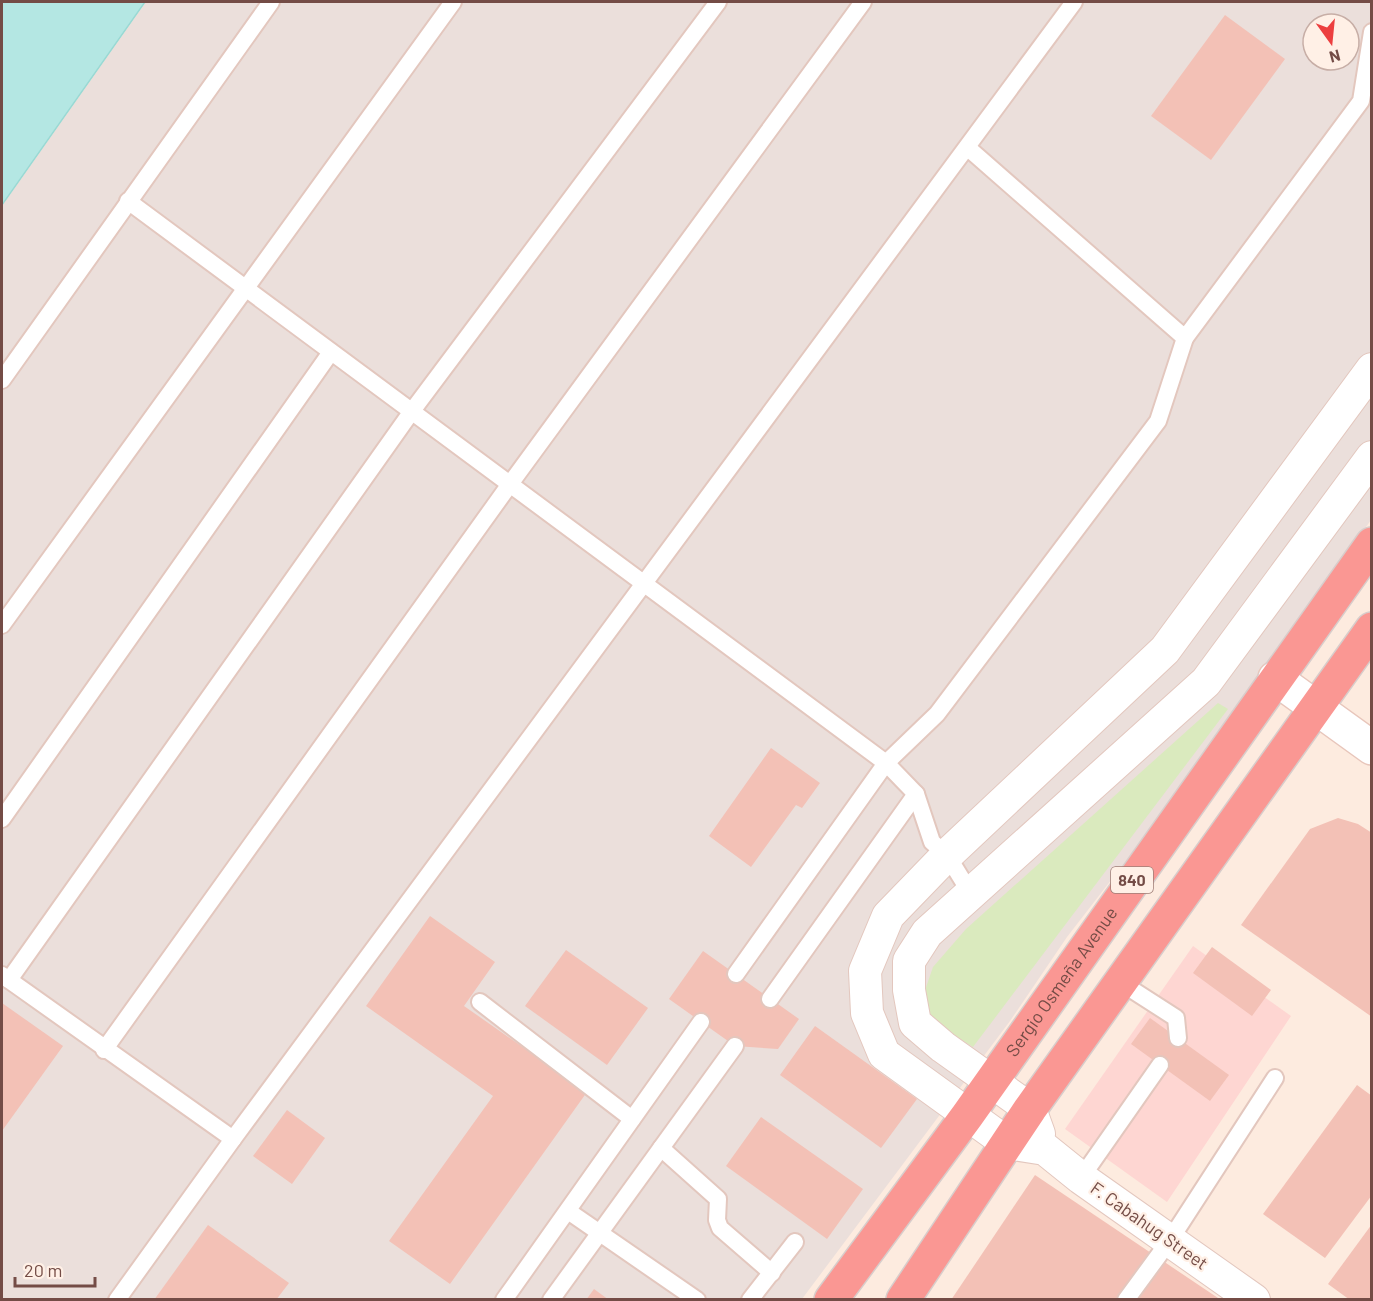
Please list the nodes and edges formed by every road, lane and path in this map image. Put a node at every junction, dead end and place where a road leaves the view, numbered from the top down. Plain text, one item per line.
1 (271, 2) edge
2 (453, 2) edge
3 (718, 2) edge
4 (863, 2) edge
5 (1074, 2) edge
6 (1371, 32) edge
7 (969, 147) junction
8 (128, 201) junction
9 (246, 289) junction
10 (1185, 338) junction
11 (331, 352) junction
12 (1371, 369) edge
13 (2, 380) edge
14 (412, 411) junction
15 (1371, 457) edge
16 (510, 484) junction
17 (1371, 544) edge
18 (645, 584) junction
19 (2, 625) edge
20 (1371, 629) edge
21 (1275, 678) junction
22 (1314, 706) junction
23 (1371, 748) edge
24 (886, 763) junction
25 (916, 794) junction
26 (2, 819) edge
27 (947, 855) junction
28 (970, 894) junction
29 (736, 974) dead end
30 (5, 978) edge
31 (1120, 982) junction
32 (770, 999) dead end
33 (480, 1002) dead end
34 (701, 1022) dead end
35 (1178, 1038) dead end
36 (735, 1046) dead end
37 (104, 1050) junction
38 (1160, 1065) dead end
39 (1275, 1078) dead end
40 (990, 1082) junction
41 (1030, 1109) junction
42 (967, 1116) junction
43 (632, 1119) junction
44 (232, 1139) junction
45 (1007, 1143) junction
46 (661, 1148) junction
47 (1045, 1149) junction
48 (1081, 1178) junction
49 (568, 1211) junction
50 (599, 1233) junction
51 (1170, 1240) junction
52 (795, 1242) dead end
53 (772, 1273) junction
54 (117, 1299) edge
55 (504, 1299) edge
56 (551, 1299) edge
57 (697, 1299) edge
58 (750, 1299) edge
59 (831, 1299) edge
60 (903, 1299) edge
61 (1126, 1299) edge
62 (1254, 1299) edge

1 - 8 lane
2 - 9 lane
3 - 14 lane
4 - 16 lane
5 - 7 lane
6 - 10 lane
7 - 10 lane
7 - 18 lane
8 - 9 lane
8 - 13 lane
9 - 11 lane
9 - 19 lane
10 - 24 lane
11 - 14 lane
11 - 26 lane
12 - 27 street, F. Cabahug Street
14 - 16 lane
14 - 30 lane
15 - 28 street
16 - 18 lane
16 - 37 lane
17 - 21 highway, Sergio Osmeña Avenue / 840
18 - 24 lane
18 - 44 lane
20 - 22 highway, 840
21 - 22 main road
21 - 40 highway, Sergio Osmeña Avenue / 840
22 - 23 main road
22 - 31 highway, 840
24 - 25 lane
24 - 29 lane
25 - 27 lane
25 - 32 lane
27 - 28 lane
27 - 42 street, F. Cabahug Street
28 - 40 street
30 - 37 lane
31 - 35 lane
31 - 41 highway, 840
33 - 43 lane
34 - 43 lane
36 - 46 lane
37 - 44 lane
38 - 48 lane
39 - 51 lane
40 - 41 street
40 - 42 highway, Sergio Osmeña Avenue / 840
41 - 45 highway, 840
41 - 47 street
42 - 45 street, F. Cabahug Street
42 - 59 highway, Sergio Osmeña Avenue / 840
43 - 49 lane
44 - 54 lane
45 - 47 street, F. Cabahug Street
45 - 60 highway, 840
46 - 50 lane
46 - 53 lane
47 - 48 street, F. Cabahug Street
48 - 51 street, F. Cabahug Street
49 - 50 lane
49 - 55 lane
50 - 56 lane
50 - 57 lane
51 - 61 lane
51 - 62 street, F. Cabahug Street
52 - 53 lane
53 - 58 lane

